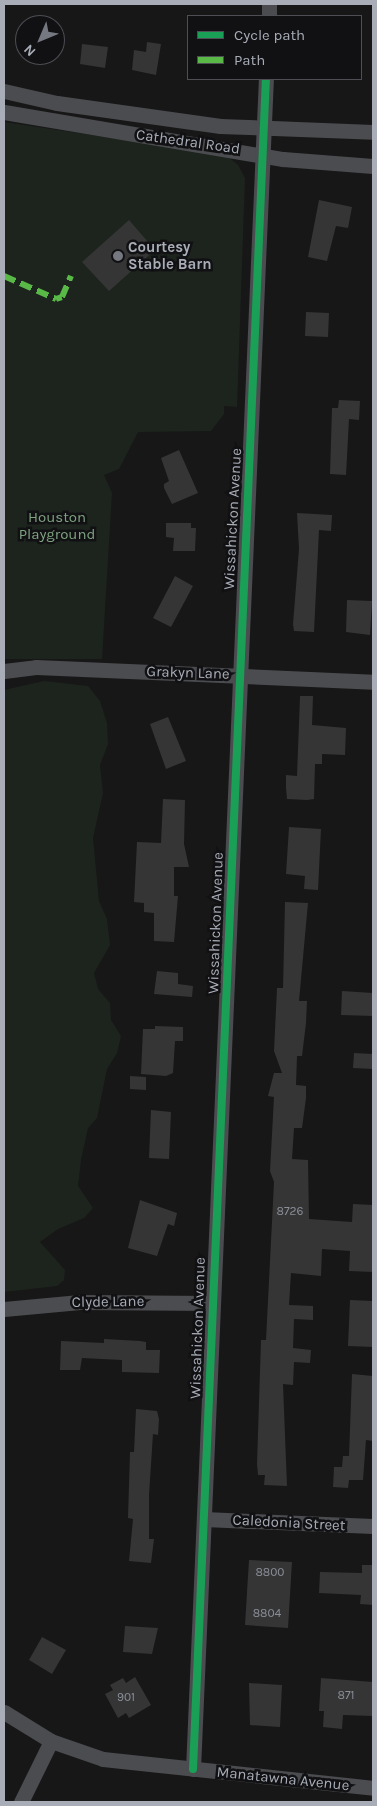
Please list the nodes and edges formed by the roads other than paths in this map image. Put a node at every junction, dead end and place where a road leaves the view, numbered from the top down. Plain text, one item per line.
1 (266, 80) edge
2 (4, 91) edge
3 (4, 112) edge
4 (264, 126) junction
5 (373, 132) edge
6 (263, 155) junction
7 (373, 166) edge
8 (4, 672) edge
9 (240, 675) junction
10 (373, 682) edge
11 (213, 1303) junction
12 (4, 1309) edge
13 (204, 1519) junction
14 (373, 1526) edge
15 (4, 1712) edge
16 (51, 1741) junction
17 (193, 1769) junction
18 (373, 1788) edge
19 (21, 1802) edge

1 - 4 street, Wissahickon Avenue
2 - 4 street, Cathedral Road
3 - 6 street, Cathedral Road
4 - 5 street, Cathedral Road
4 - 6 street, Wissahickon Avenue
6 - 7 street, Cathedral Road
6 - 9 street, Wissahickon Avenue
8 - 9 street, Grakyn Lane
9 - 10 street, Grakyn Lane
9 - 11 street, Wissahickon Avenue
11 - 12 street, Clyde Lane
11 - 13 street, Wissahickon Avenue
13 - 14 street, Caledonia Street
13 - 17 street, Wissahickon Avenue
15 - 16 street, Manatawna Avenue
16 - 17 street, Manatawna Avenue
16 - 19 street
17 - 18 street, Manatawna Avenue

